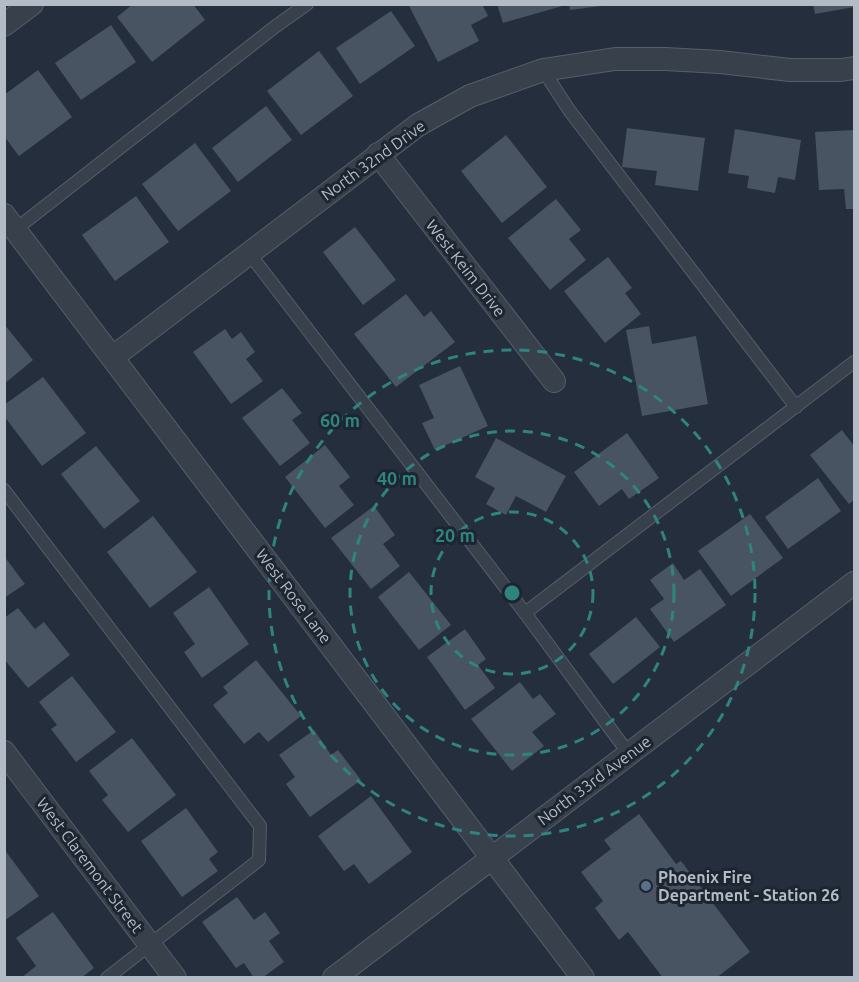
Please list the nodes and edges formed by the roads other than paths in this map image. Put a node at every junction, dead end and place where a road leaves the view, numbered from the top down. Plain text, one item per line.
1 (32, 4) edge
2 (307, 4) edge
3 (4, 25) edge
4 (855, 68) edge
5 (543, 70) junction
6 (378, 154) junction
7 (10, 222) edge
8 (249, 253) junction
9 (113, 357) junction
10 (855, 362) edge
11 (554, 381) dead end
12 (796, 407) junction
13 (4, 490) edge
14 (855, 583) edge
15 (525, 613) junction
16 (4, 752) edge
17 (629, 754) junction
18 (492, 858) junction
19 (150, 945) junction
20 (107, 978) edge
21 (175, 978) edge
22 (334, 978) edge
23 (583, 978) edge

1 - 3 street
2 - 7 lane
4 - 5 street, North 32nd Drive
5 - 6 street, North 32nd Drive
5 - 12 lane
6 - 8 street, North 32nd Drive
6 - 11 street, West Keim Drive
7 - 9 street, West Rose Lane
8 - 9 street, North 32nd Drive
8 - 15 lane
9 - 18 street, West Rose Lane
10 - 12 lane
12 - 15 lane
13 - 19 lane
14 - 17 street, North 33rd Avenue
15 - 17 lane
16 - 19 street, West Claremont Street
17 - 18 street, North 33rd Avenue
18 - 22 street, North 33rd Avenue
18 - 23 street, West Rose Lane
19 - 20 lane
19 - 21 street, West Claremont Street

